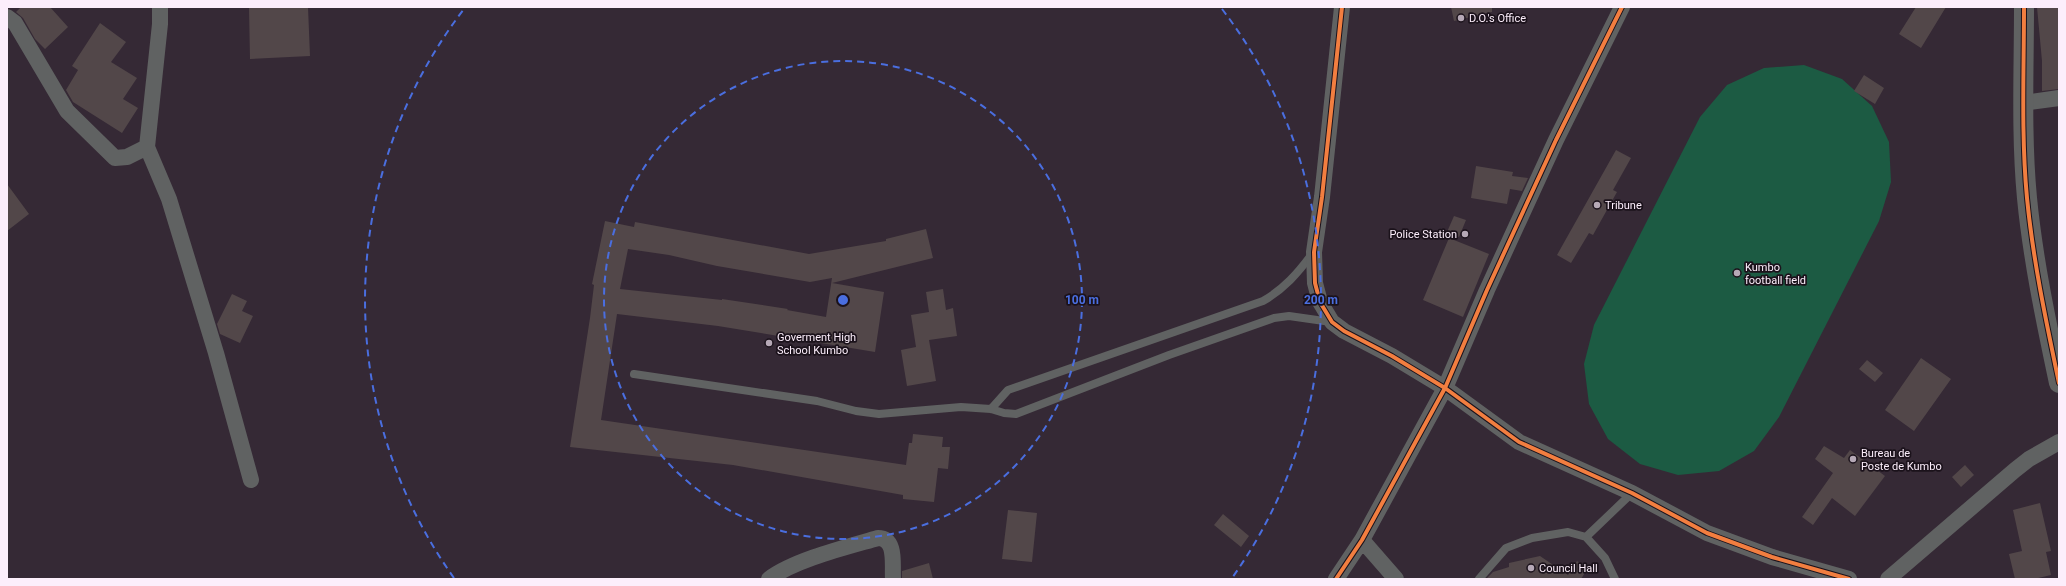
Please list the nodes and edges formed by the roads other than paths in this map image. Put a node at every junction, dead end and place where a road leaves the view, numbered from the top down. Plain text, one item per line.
1 (160, 7) edge
2 (1342, 7) edge
3 (1622, 7) edge
4 (2024, 7) edge
5 (7, 17) edge
6 (2059, 98) edge
7 (2023, 103) junction
8 (147, 147) junction
9 (1314, 252) junction
10 (1332, 322) junction
11 (634, 374) dead end
12 (2059, 382) edge
13 (1445, 388) junction
14 (991, 409) junction
15 (2059, 442) edge
16 (250, 480) dead end
17 (1632, 493) junction
18 (1586, 537) junction
19 (1362, 540) junction
20 (769, 579) edge
21 (893, 579) edge
22 (1336, 579) edge
23 (1396, 579) edge
24 (1479, 579) edge
25 (1615, 579) edge
26 (1848, 579) edge
27 (1888, 579) edge

1 - 8 street
2 - 9 street
3 - 13 street
4 - 7 street
5 - 8 street
6 - 7 street
7 - 12 street
8 - 16 street
9 - 10 street
9 - 14 lane
10 - 13 street
10 - 14 lane
11 - 14 lane
13 - 17 street
13 - 19 street
15 - 27 street
17 - 18 lane
17 - 26 street
18 - 24 lane
18 - 25 lane
19 - 22 street
19 - 23 street
20 - 21 street

